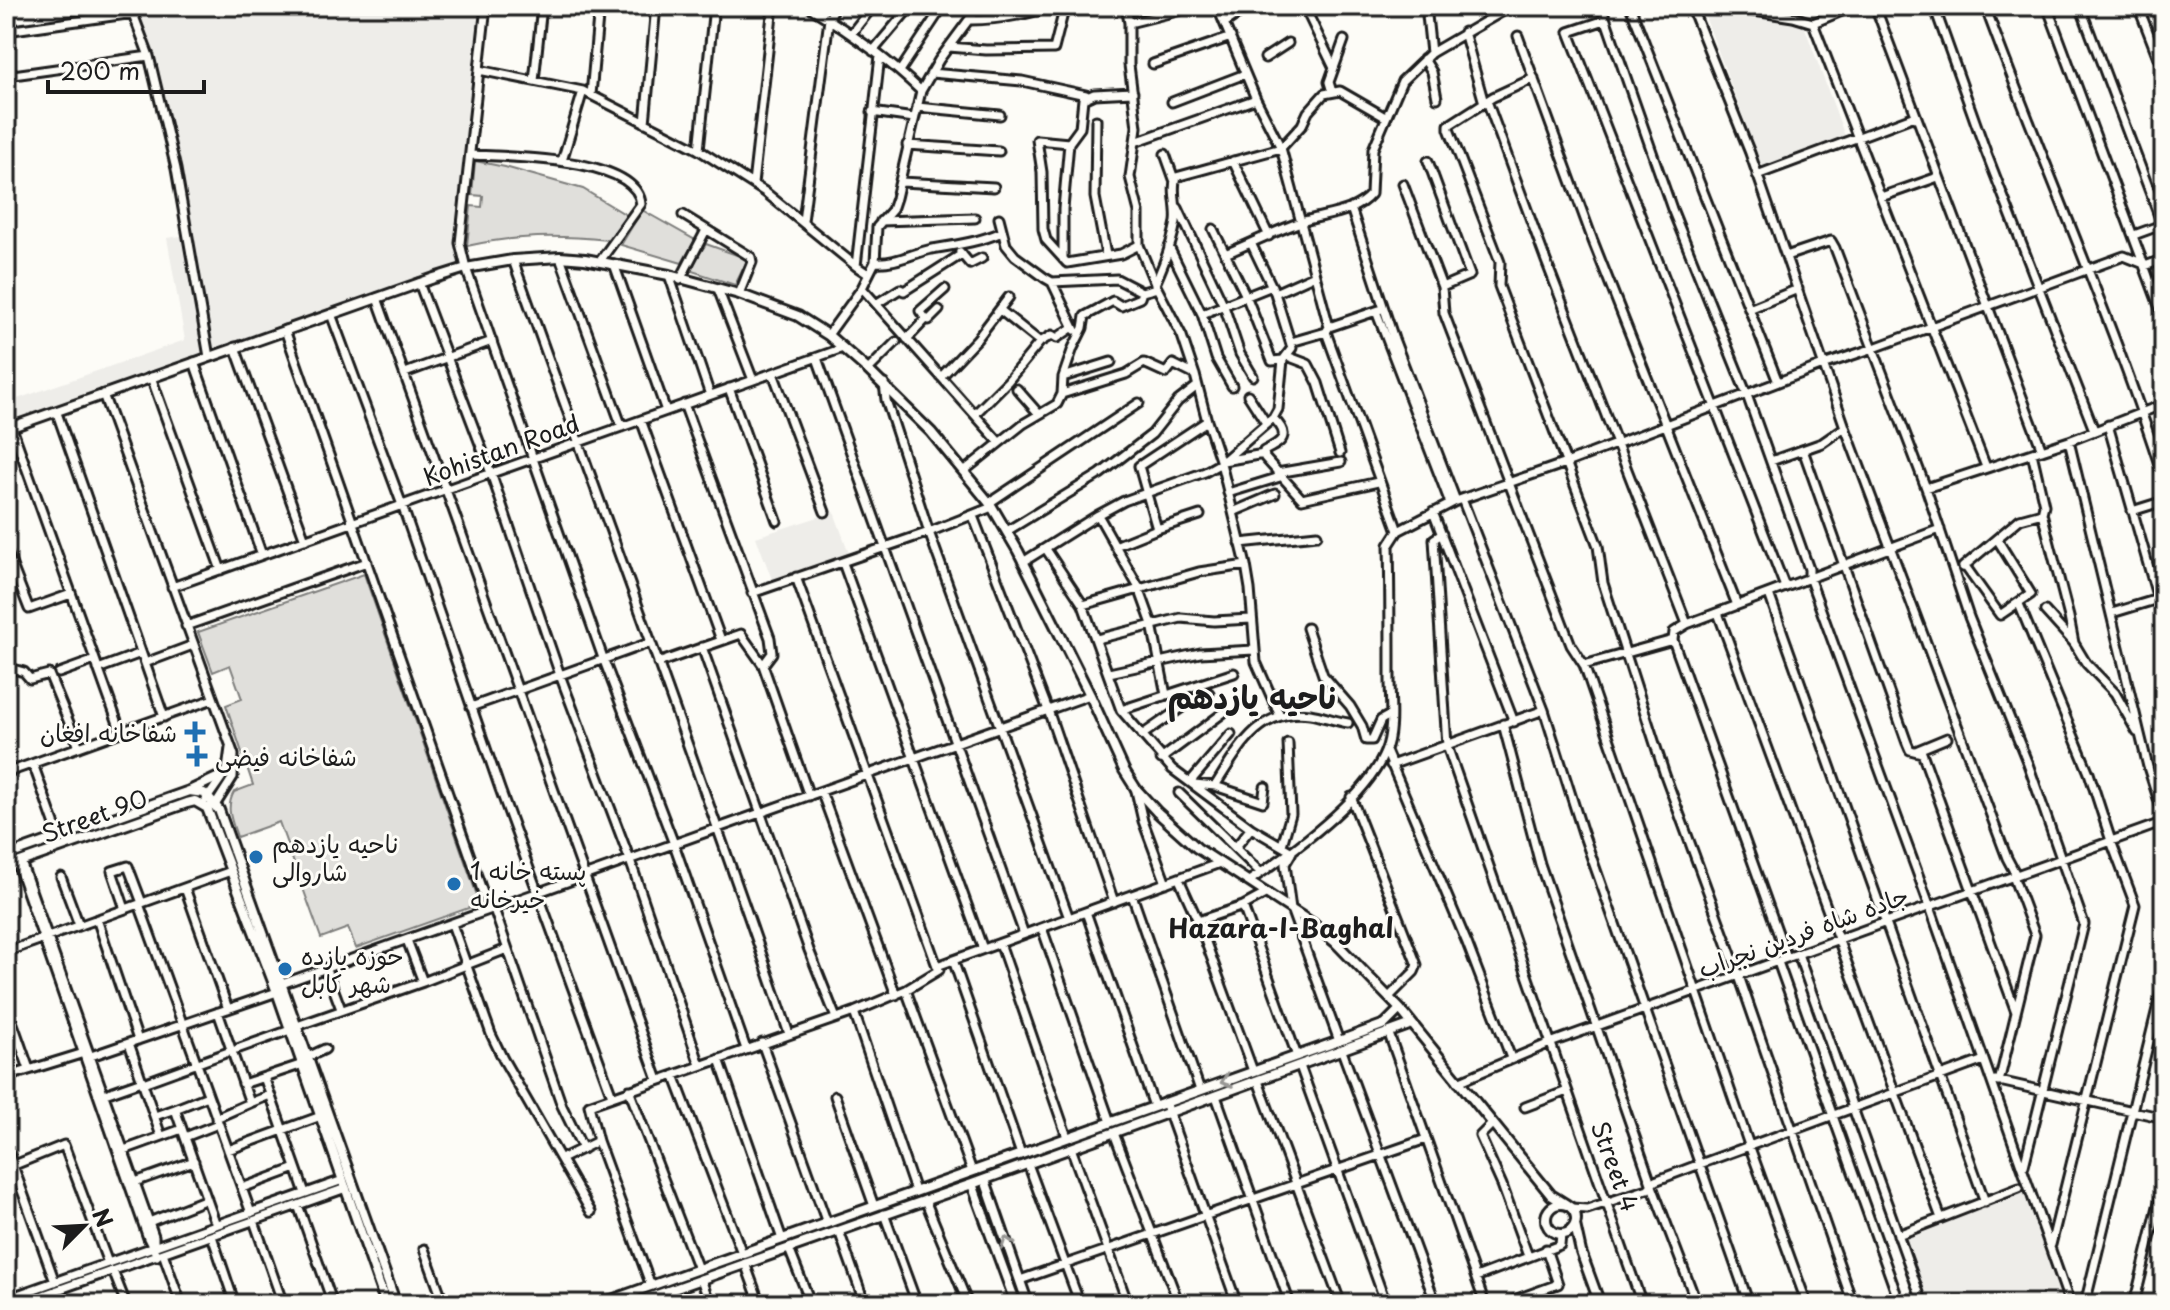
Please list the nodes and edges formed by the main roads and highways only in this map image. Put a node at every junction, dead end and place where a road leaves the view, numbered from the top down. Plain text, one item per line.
1 (9, 428) edge
2 (225, 774) road end
3 (189, 791) junction
4 (207, 803) junction
5 (6, 856) edge
6 (6, 867) edge
7 (246, 900) junction
8 (1400, 1009) junction
9 (1412, 1024) junction
10 (1341, 1046) junction
11 (310, 1073) junction
12 (1530, 1170) junction
13 (985, 1180) junction
14 (972, 1184) junction
15 (1569, 1207) junction
16 (1548, 1212) junction
17 (1575, 1221) junction
18 (1562, 1234) junction
19 (1586, 1266) junction
20 (664, 1281) junction
21 (635, 1291) junction
22 (668, 1291) junction
23 (656, 1300) edge
24 (635, 1303) edge
25 (386, 1304) edge
26 (396, 1304) edge
27 (600, 1304) edge
28 (1016, 1304) edge
29 (1028, 1304) edge
30 (1600, 1304) edge

1 - 8 main road
2 - 3 main road, Street 90
3 - 4 main road
3 - 5 main road, Street 90
4 - 6 main road, Street 90
4 - 7 main road
4 - 7 main road
7 - 11 main road
8 - 9 main road
8 - 10 main road
9 - 10 main road
9 - 12 main road
10 - 13 main road
10 -> 20 main road
11 - 25 main road
11 - 26 main road
12 - 15 main road
12 - 16 main road
13 - 14 main road
29 -> 13 main road
14 - 22 main road
14 - 28 main road
15 - 16 main road
15 - 17 main road
16 - 18 main road
17 - 18 main road
17 - 19 main road
18 - 19 main road
19 - 30 main road
20 - 21 main road
20 - 22 main road
21 - 24 main road
21 - 27 main road
22 - 23 main road
23 - 24 main road

